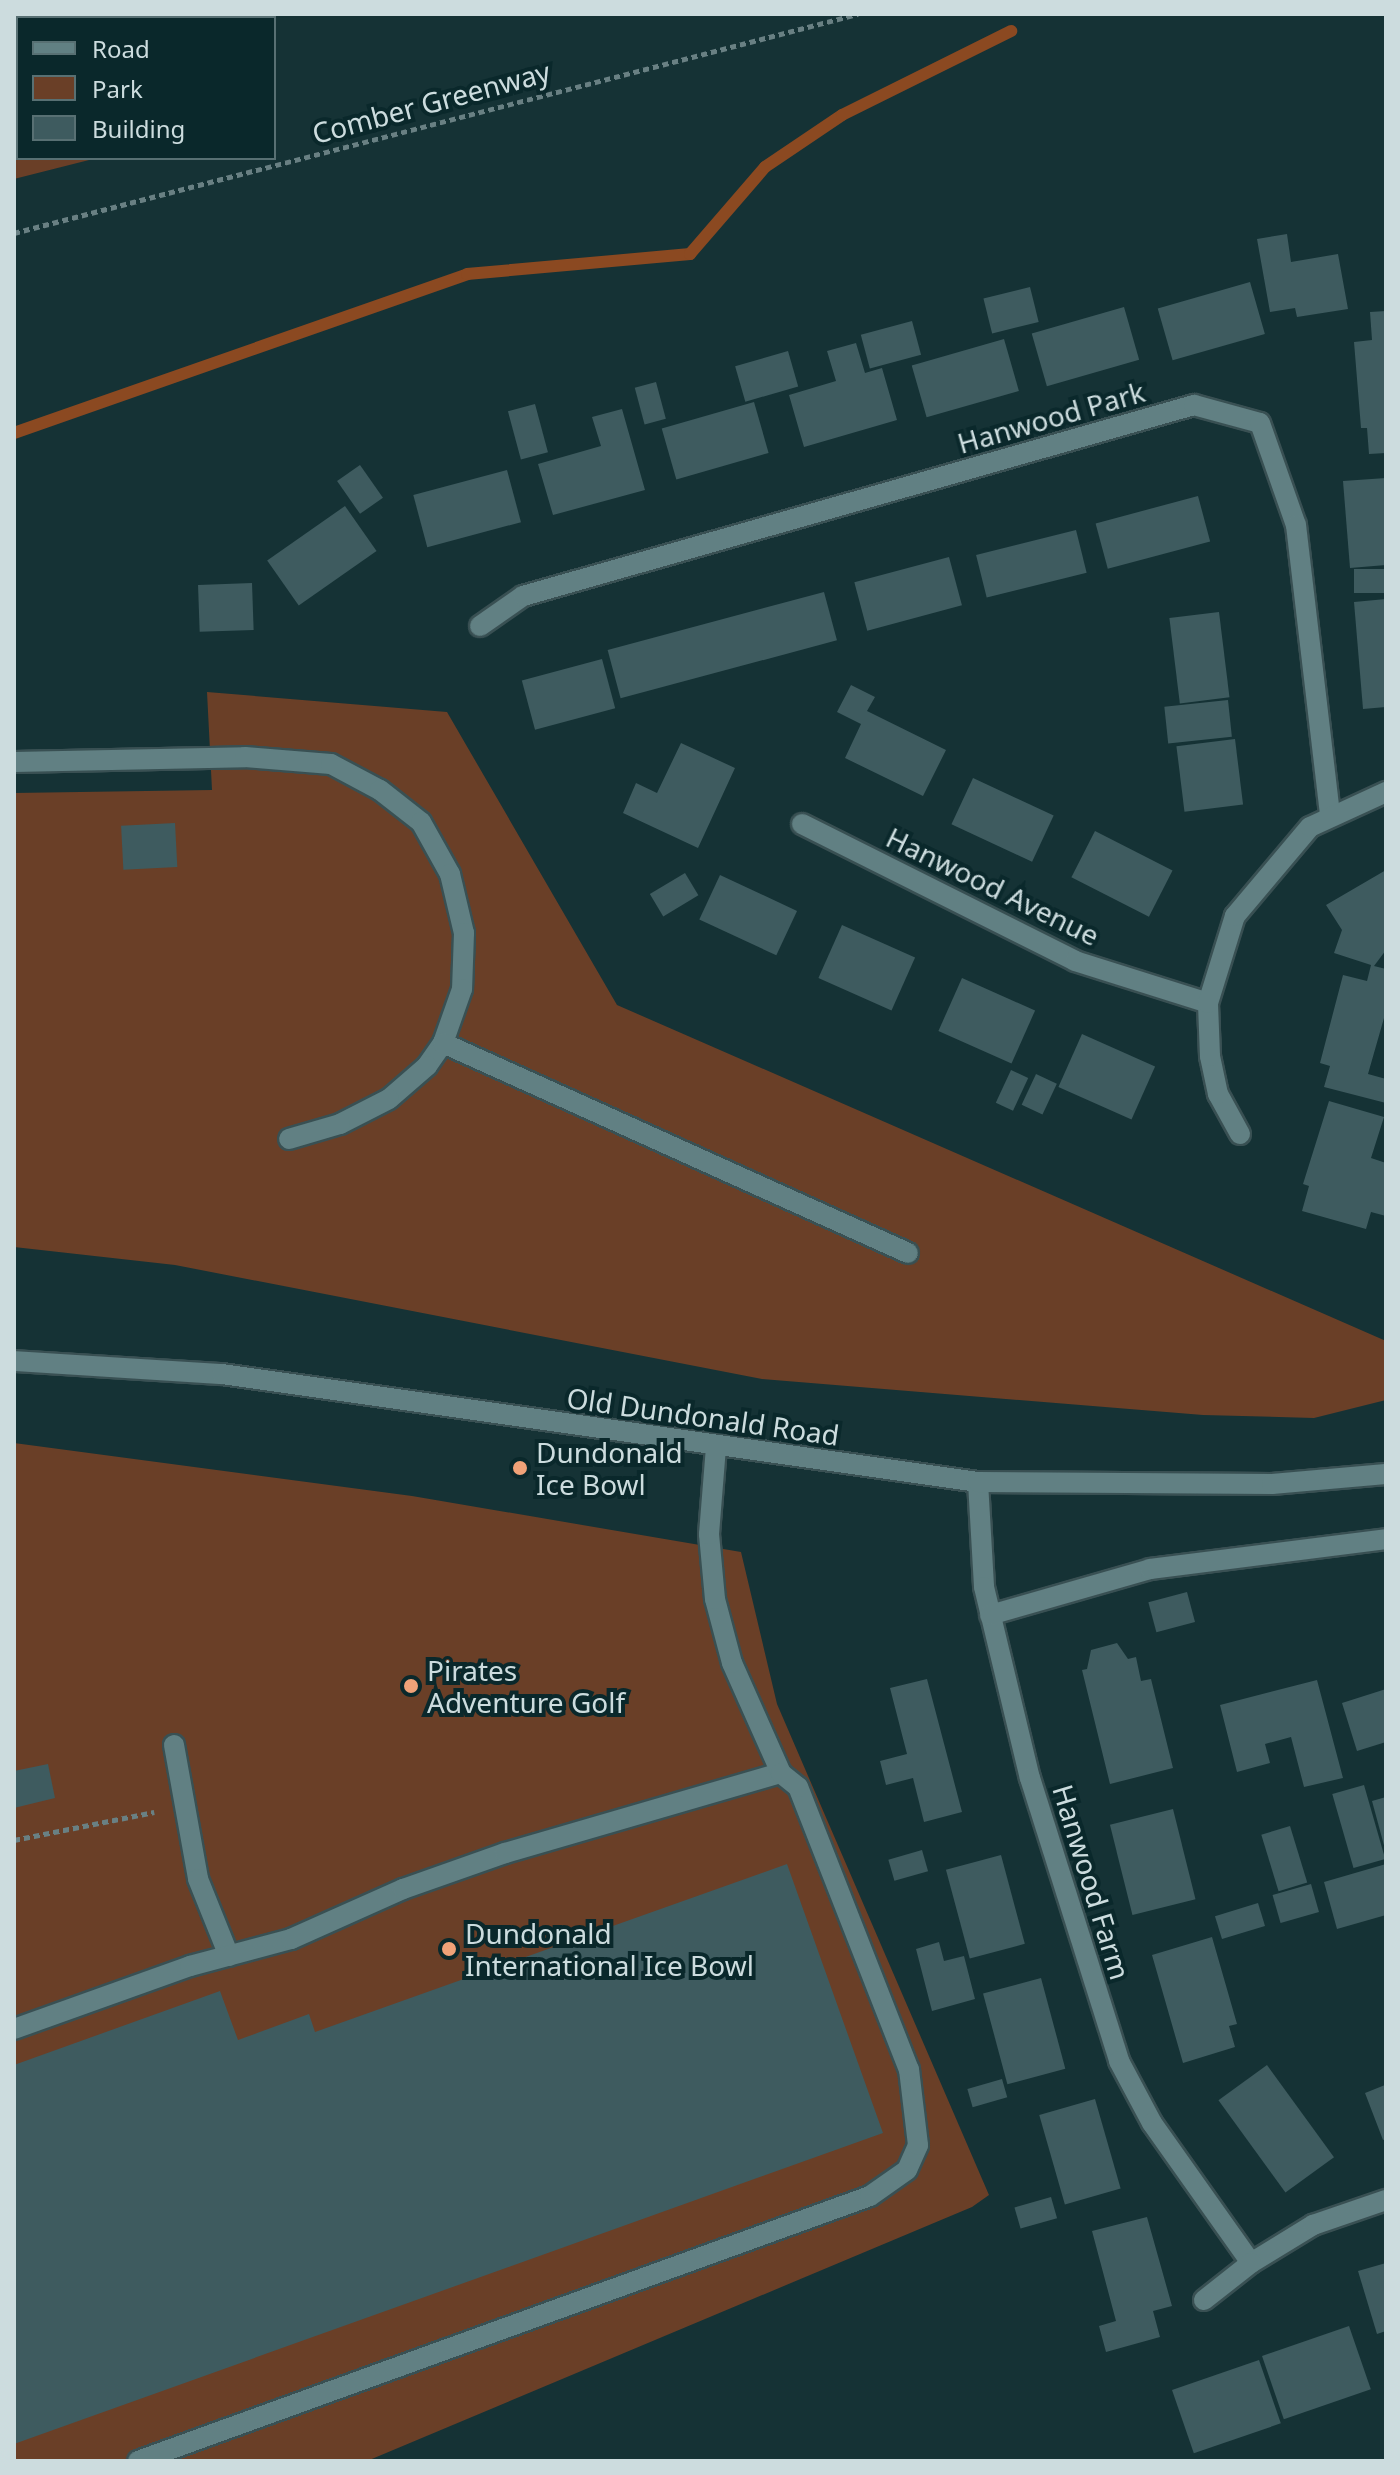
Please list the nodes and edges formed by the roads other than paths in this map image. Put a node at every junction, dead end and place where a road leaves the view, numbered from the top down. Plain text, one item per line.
1 (480, 626) dead end
2 (14, 762) edge
3 (1386, 792) edge
4 (1330, 816) junction
5 (802, 824) dead end
6 (1208, 1003) junction
7 (443, 1043) junction
8 (1240, 1134) dead end
9 (289, 1139) dead end
10 (908, 1253) dead end
11 (14, 1361) edge
12 (716, 1447) junction
13 (1386, 1474) edge
14 (978, 1482) junction
15 (1386, 1539) edge
16 (990, 1615) junction
17 (174, 1745) dead end
18 (781, 1773) junction
19 (229, 1956) junction
20 (14, 2029) edge
21 (1386, 2200) edge
22 (1251, 2263) junction
23 (1204, 2300) dead end
24 (138, 2461) edge

1 - 4 street, Hanwood Park
2 - 7 street
3 - 4 street
4 - 6 street
5 - 6 street, Hanwood Avenue
6 - 8 street
7 - 9 street
7 - 10 street
11 - 12 street, Old Dundonald Road
12 - 14 street, Old Dundonald Road
12 - 18 street
13 - 14 street, Old Dundonald Road
14 - 16 street, Hanwood Farm
15 - 16 street
16 - 22 street, Hanwood Farm
17 - 19 street
18 - 19 street
18 - 24 street
19 - 20 street
21 - 22 street
22 - 23 street

